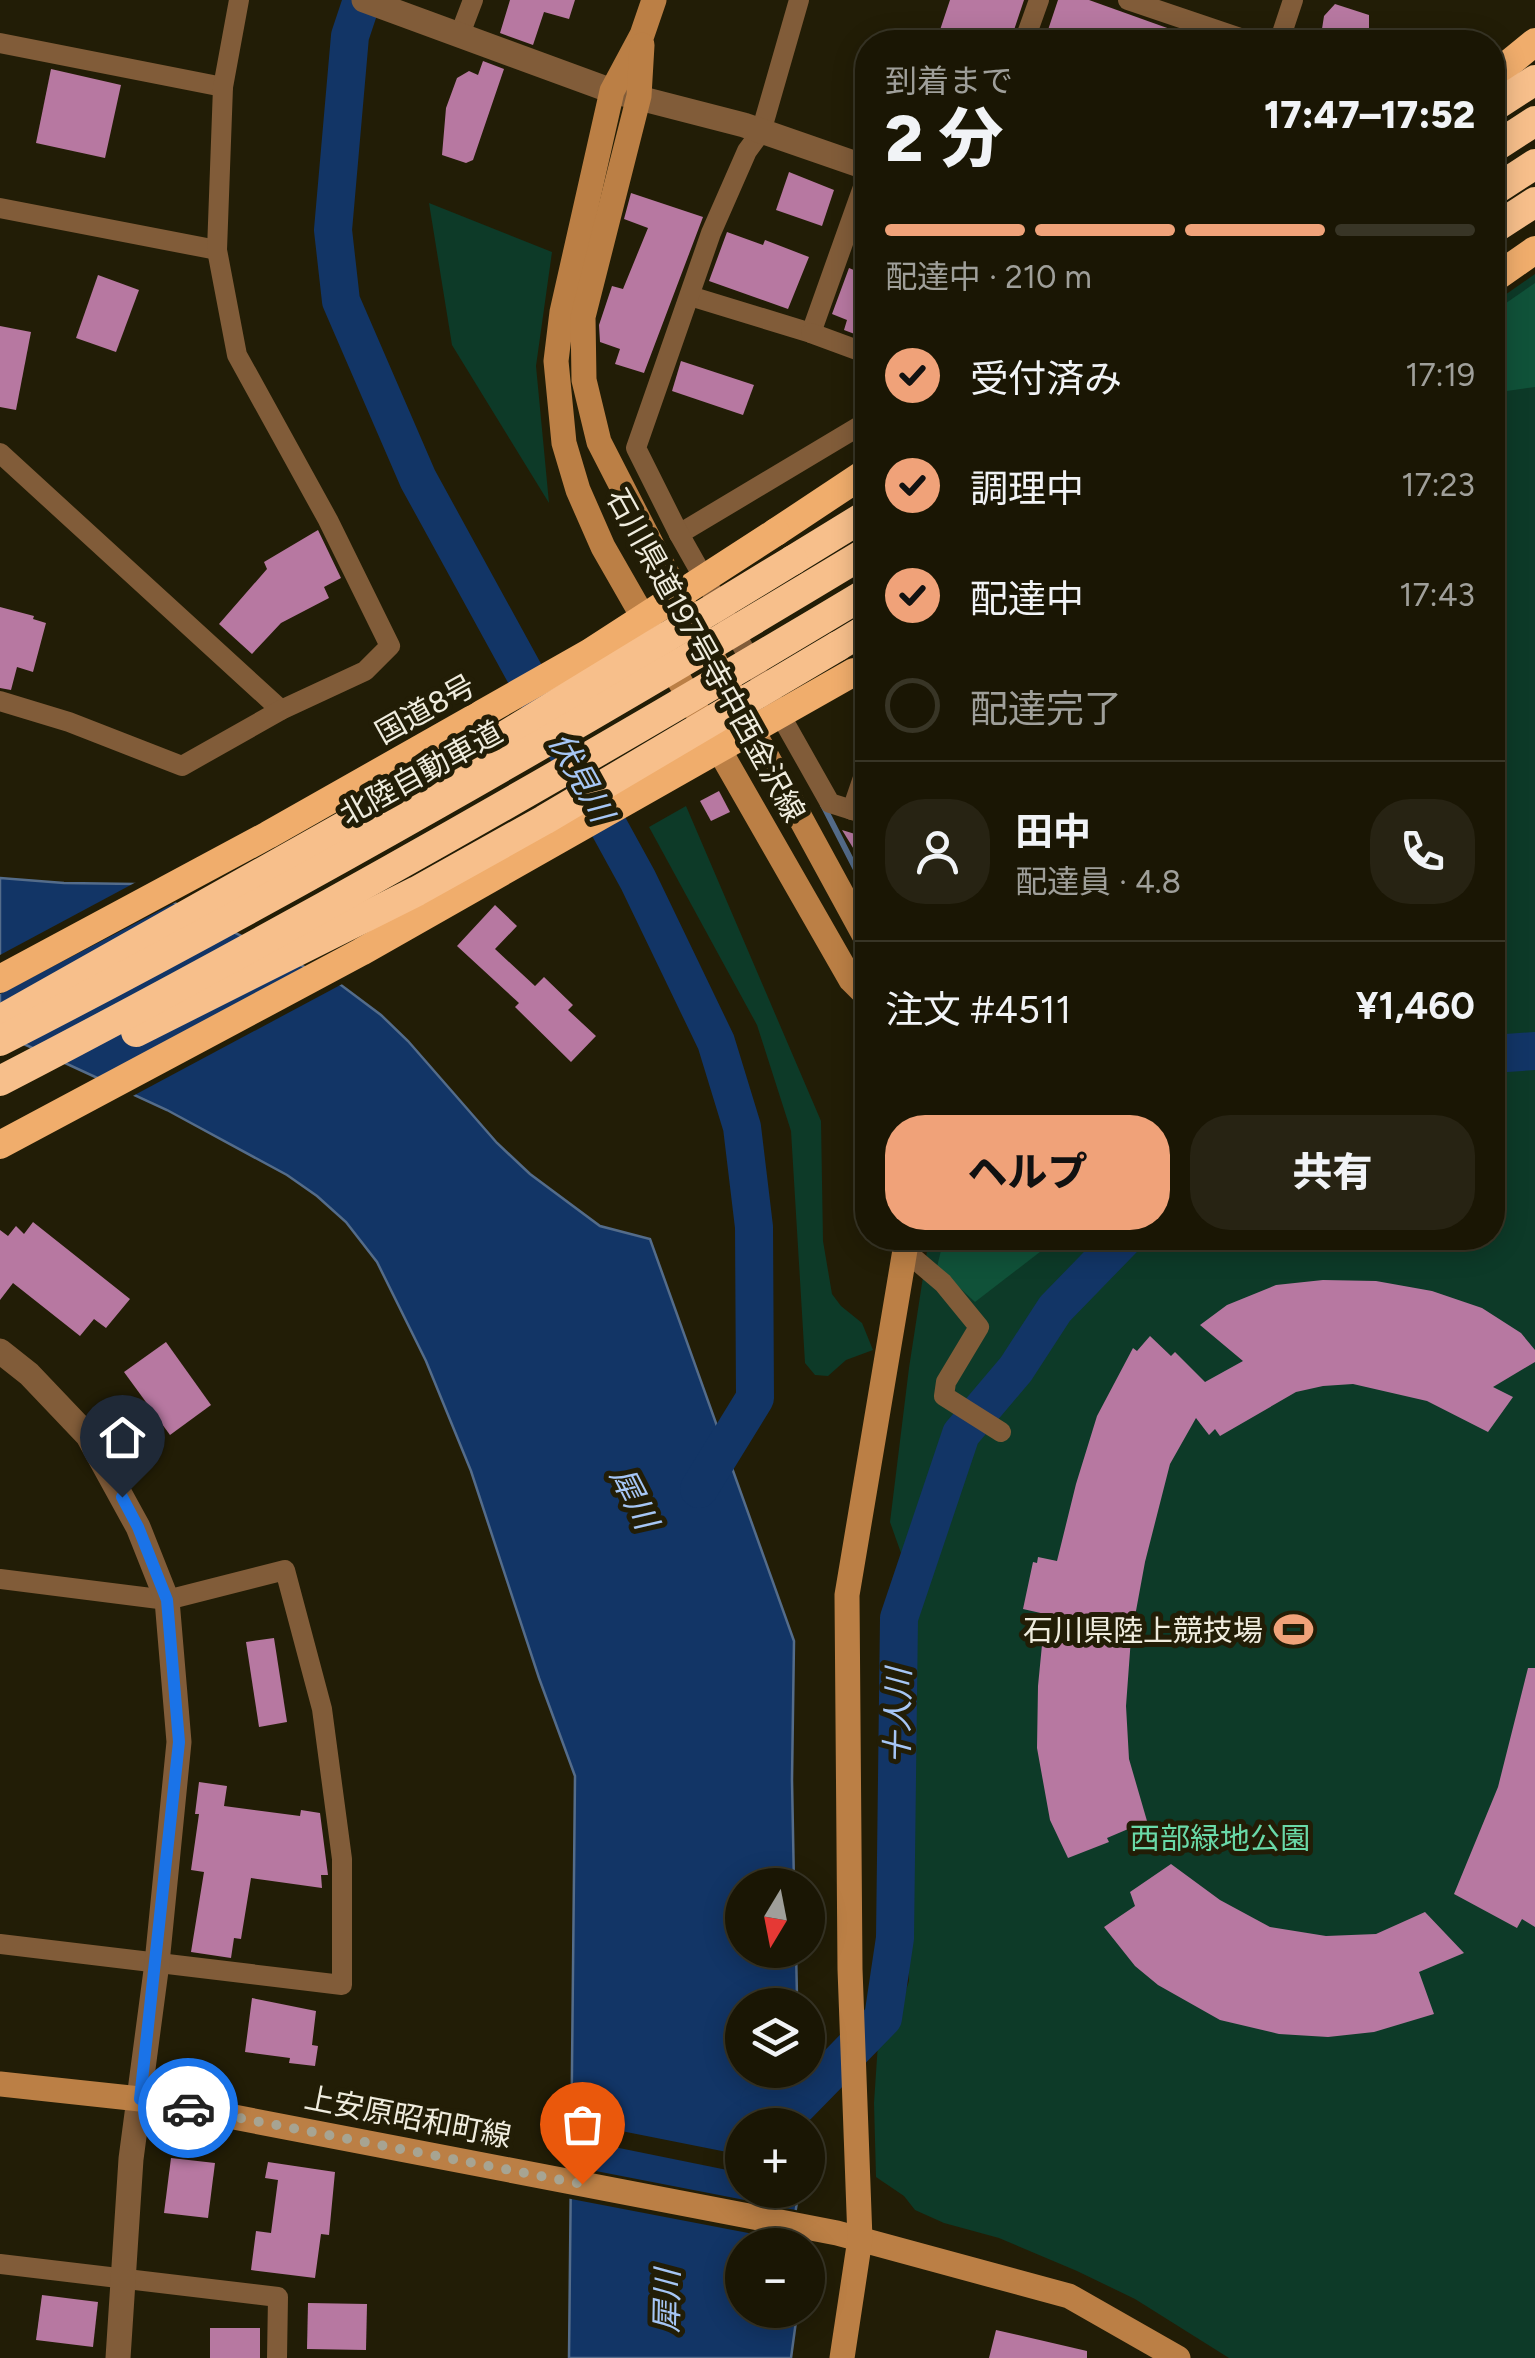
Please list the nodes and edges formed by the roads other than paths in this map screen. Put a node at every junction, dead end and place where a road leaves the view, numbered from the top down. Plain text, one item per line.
1 (239, 0) edge
2 (364, 0) edge
3 (472, 0) edge
4 (654, 0) edge
5 (799, 0) edge
6 (1039, 0) edge
7 (1293, 0) edge
8 (1137, 2) edge
9 (1028, 30) edge
10 (1218, 30) edge
11 (1282, 30) edge
12 (451, 31) junction
13 (642, 34) junction
14 (1535, 42) edge
15 (0, 44) edge
16 (1535, 53) edge
17 (1505, 67) edge
18 (1505, 70) edge
19 (1535, 80) edge
20 (223, 88) junction
21 (612, 91) junction
22 (639, 96) junction
23 (1505, 100) edge
24 (1535, 120) edge
25 (762, 132) junction
26 (1505, 140) edge
27 (1535, 164) edge
28 (855, 166) edge
29 (1505, 184) edge
30 (1535, 203) edge
31 (0, 208) edge
32 (855, 208) edge
33 (1505, 224) edge
34 (218, 250) junction
35 (1535, 250) edge
36 (1505, 271) edge
37 (690, 296) junction
38 (811, 333) junction
39 (855, 349) edge
40 (855, 429) edge
41 (0, 453) edge
42 (855, 480) edge
43 (855, 522) edge
44 (679, 534) junction
45 (855, 559) edge
46 (855, 600) edge
47 (853, 660) edge
48 (0, 701) edge
49 (281, 710) junction
50 (855, 812) edge
51 (855, 918) edge
52 (0, 979) edge
53 (855, 983) edge
54 (0, 1020) edge
55 (0, 1041) edge
56 (0, 1081) edge
57 (0, 1097) edge
58 (0, 1146) edge
59 (903, 1250) edge
60 (912, 1250) edge
61 (0, 1351) edge
62 (1001, 1432) dead end
63 (0, 1579) edge
64 (167, 1600) junction
65 (0, 1944) edge
66 (157, 1963) junction
67 (0, 2084) edge
68 (140, 2099) junction
69 (848, 2236) junction
70 (0, 2264) edge
71 (124, 2280) junction
72 (1168, 2356) edge
73 (118, 2358) edge
74 (277, 2358) edge
75 (842, 2358) edge

1 - 20 street
2 - 12 street
3 - 12 street
4 - 13 main road, 石川県道197号寺中西金沢線
5 - 25 street
6 - 9 street
7 - 11 street
8 - 10 street
12 - 21 street
13 - 21 main road, 石川県道197号寺中西金沢線
13 - 22 main road, 石川県道197号寺中西金沢線
14 - 17 highway
15 - 20 street
16 - 18 highway
19 - 23 highway
20 - 34 street
21 - 22 street
21 - 53 main road, 石川県道197号寺中西金沢線
22 - 25 street
22 - 51 main road, 石川県道197号寺中西金沢線
24 - 26 highway
25 - 28 street
25 - 37 street
27 - 29 highway
30 - 33 highway
31 - 34 street
32 - 38 street
34 - 49 street
35 - 36 highway
37 - 38 street
37 - 44 street
38 - 39 street
40 - 44 street
41 - 49 street
42 - 52 highway, 国道8号, bridge
43 - 54 highway, bridge
44 - 50 street
45 - 55 highway, 北陸自動車道, bridge
46 - 56 highway, bridge
47 - 57 highway, bridge
47 - 58 highway, bridge
48 - 49 street
59 - 69 main road
60 - 62 street
61 - 64 street
63 - 64 street
64 - 66 street
64 - 66 street
65 - 66 street
66 - 68 street
67 - 68 main road, 上安原昭和町線
68 - 69 main road, 上安原昭和町線
68 - 71 street
69 - 72 main road, 上安原昭和町線
69 - 75 main road
70 - 71 street
71 - 73 street
71 - 74 street

